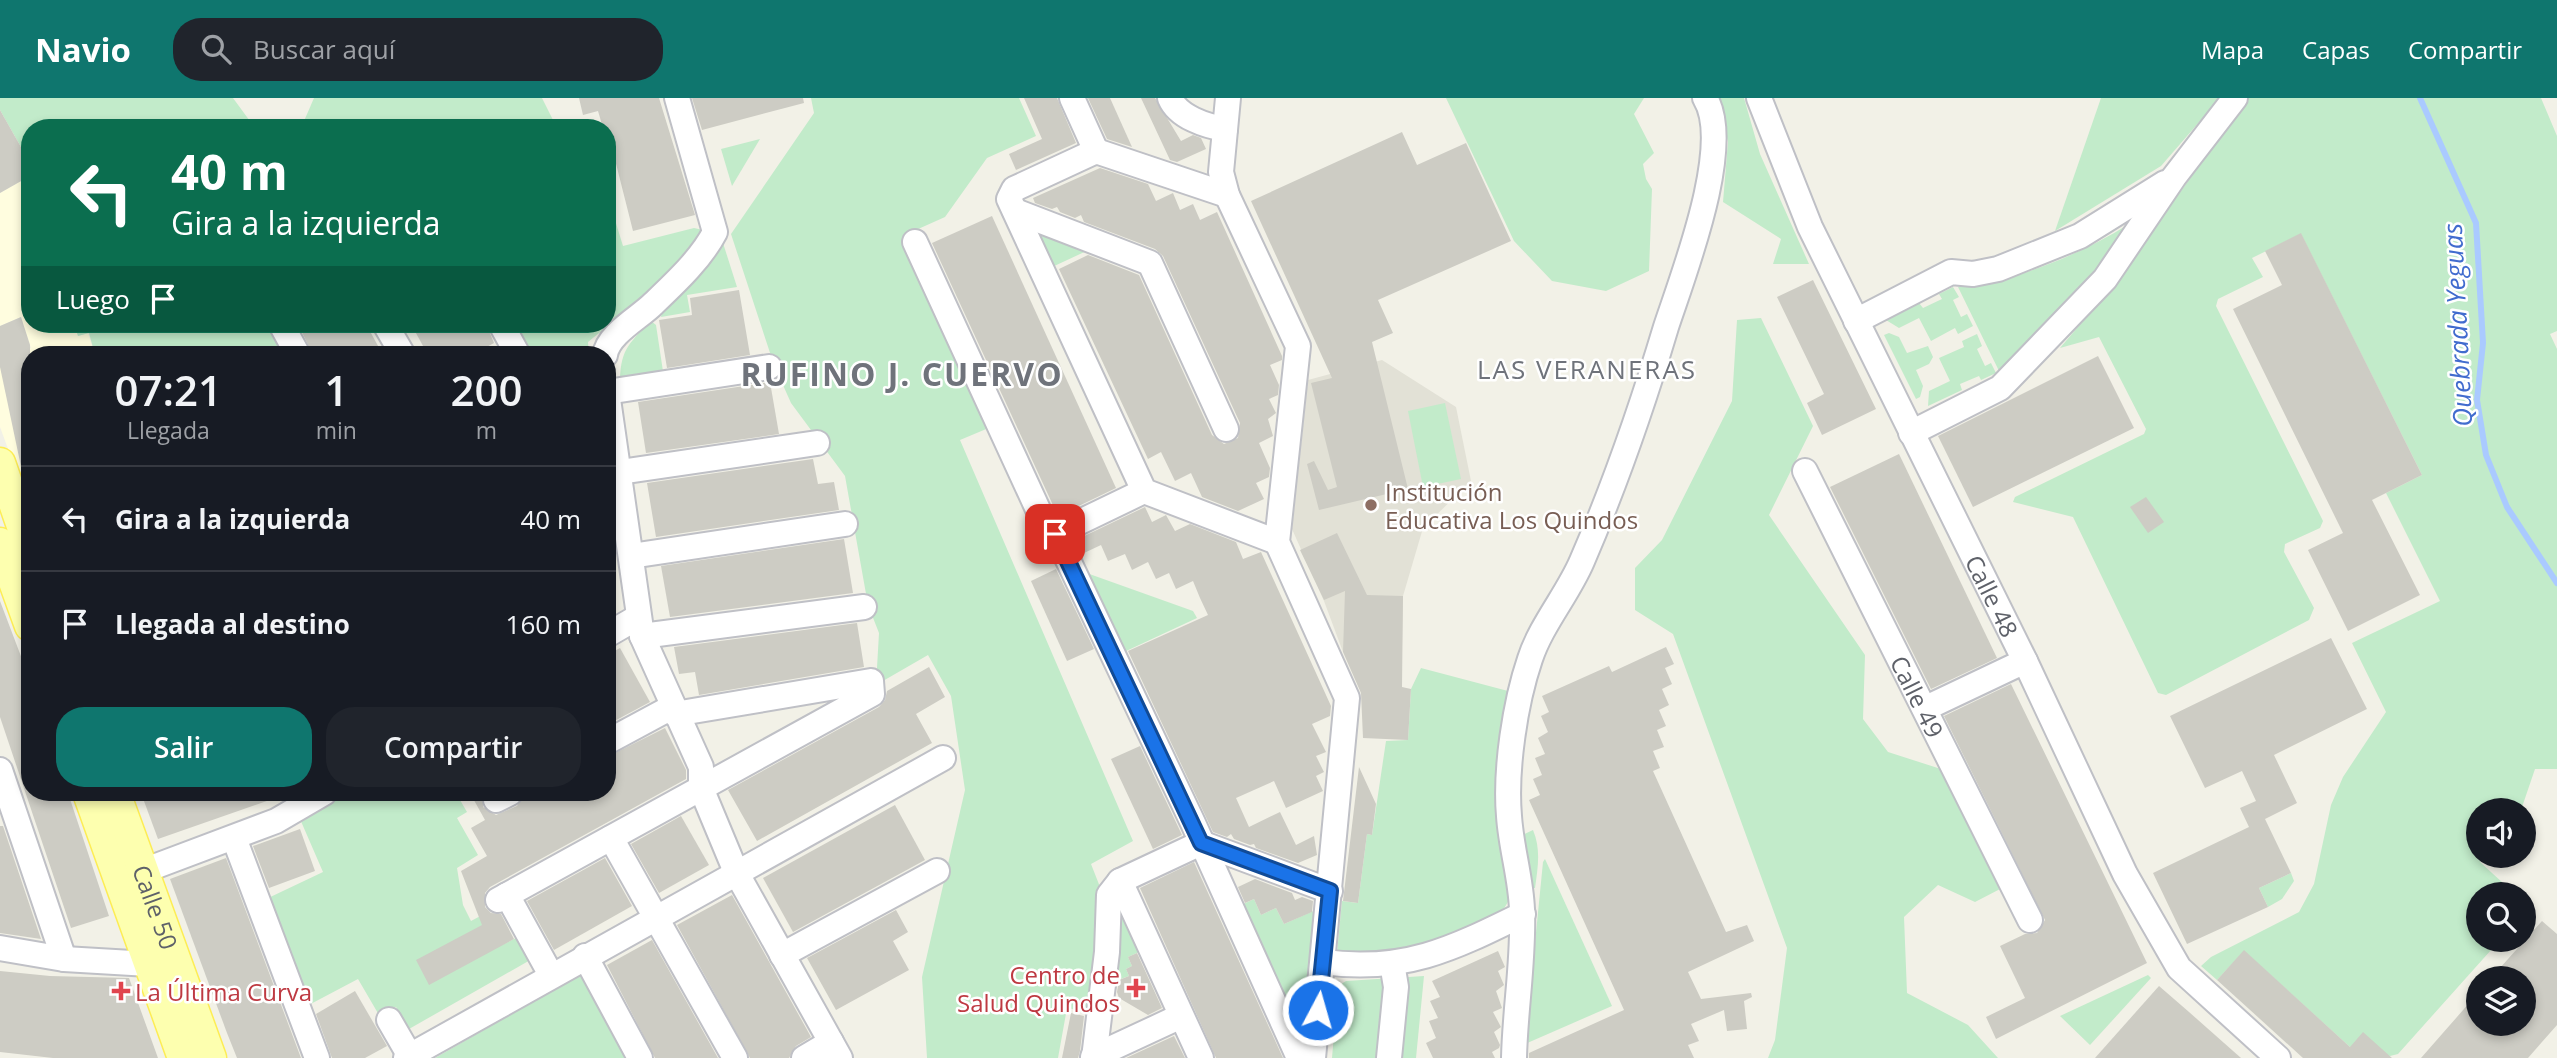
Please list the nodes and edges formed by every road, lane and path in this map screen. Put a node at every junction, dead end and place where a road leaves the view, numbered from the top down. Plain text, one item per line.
1 (677, 98) edge
2 (1072, 98) edge
3 (1170, 98) edge
4 (1228, 98) edge
5 (1705, 98) edge
6 (1759, 98) edge
7 (2235, 98) edge
8 (1225, 129) junction
9 (1096, 151) junction
10 (2174, 177) junction
11 (1227, 195) junction
12 (1014, 211) junction
13 (915, 243) dead end
14 (1856, 321) junction
15 (610, 346) edge
16 (769, 367) dead end
17 (616, 391) edge
18 (1226, 429) dead end
19 (1911, 433) junction
20 (817, 443) dead end
21 (616, 447) edge
22 (0, 463) edge
23 (1805, 471) dead end
24 (620, 472) junction
25 (1144, 491) junction
26 (21, 523) edge
27 (845, 524) dead end
28 (1055, 534) junction
29 (0, 542) edge
30 (1277, 542) junction
31 (631, 556) junction
32 (21, 601) edge
33 (864, 607) dead end
34 (640, 627) junction
35 (616, 633) edge
36 (2025, 661) junction
37 (1926, 708) junction
38 (674, 711) junction
39 (616, 738) edge
40 (943, 758) dead end
41 (0, 771) edge
42 (701, 789) junction
43 (91, 801) edge
44 (118, 801) edge
45 (310, 801) edge
46 (234, 838) junction
47 (611, 838) junction
48 (1201, 843) junction
49 (142, 871) junction
50 (937, 871) dead end
51 (736, 872) junction
52 (1120, 881) junction
53 (1330, 891) junction
54 (1523, 914) junction
55 (655, 918) junction
56 (2030, 920) dead end
57 (0, 948) edge
58 (782, 954) junction
59 (585, 956) junction
60 (64, 959) junction
61 (1323, 962) junction
62 (1392, 963) junction
63 (163, 965) junction
64 (551, 975) junction
65 (1181, 1016) junction
66 (389, 1020) dead end
67 (836, 1050) edge
68 (409, 1057) edge
69 (183, 1058) edge
70 (211, 1058) edge
71 (317, 1058) edge
72 (640, 1058) edge
73 (735, 1058) edge
74 (804, 1058) edge
75 (1093, 1058) edge
76 (1200, 1058) edge
77 (1299, 1058) edge
78 (1313, 1058) edge
79 (1389, 1058) edge
80 (1514, 1058) edge
81 (2278, 1058) edge

1 - 15 street
2 - 9 street
3 - 8 street
4 - 8 street
5 - 54 street
6 - 14 street, Calle 48
7 - 10 street
8 - 11 street
9 - 11 street
9 - 12 street
10 - 14 street
10 - 19 street
11 - 30 street
12 - 18 street
12 - 25 street
13 - 28 street
14 - 19 street, Calle 48
16 - 17 street
19 - 36 street, Calle 48
20 - 24 street
21 - 24 street
22 - 26 main road
23 - 37 street, Calle 49
24 - 31 street
25 - 28 street
25 - 30 street
27 - 31 street
28 - 48 street
29 - 32 main road
30 - 53 street
31 - 34 street
33 - 34 street
34 - 35 street
34 - 38 street
36 - 37 street
36 - 81 street, Calle 48
37 - 56 street, Calle 49
38 - 39 street
38 - 42 street
38 - 42 street
40 - 51 street
41 - 60 street
42 - 47 street
42 - 51 street
43 - 63 main road, Calle 50
44 - 49 main road, Calle 50
45 - 46 street
46 - 49 street
46 - 71 street
47 - 55 street
47 - 64 street
48 - 52 street
48 - 53 street
48 - 77 street
49 - 63 main road, Calle 50
50 - 58 street
51 - 55 street
51 - 58 street
52 - 65 street
52 - 75 street
53 - 61 street
54 - 62 street
54 - 80 street
55 - 59 street
55 - 73 street
57 - 60 street
58 - 67 street
59 - 64 street
59 - 72 street
60 - 63 street
61 - 62 street
61 - 78 street
62 - 79 street
63 - 69 main road, Calle 50
63 - 70 main road, Calle 50
64 - 68 street
65 - 75 street
65 - 76 street
66 - 68 street
67 - 74 street

